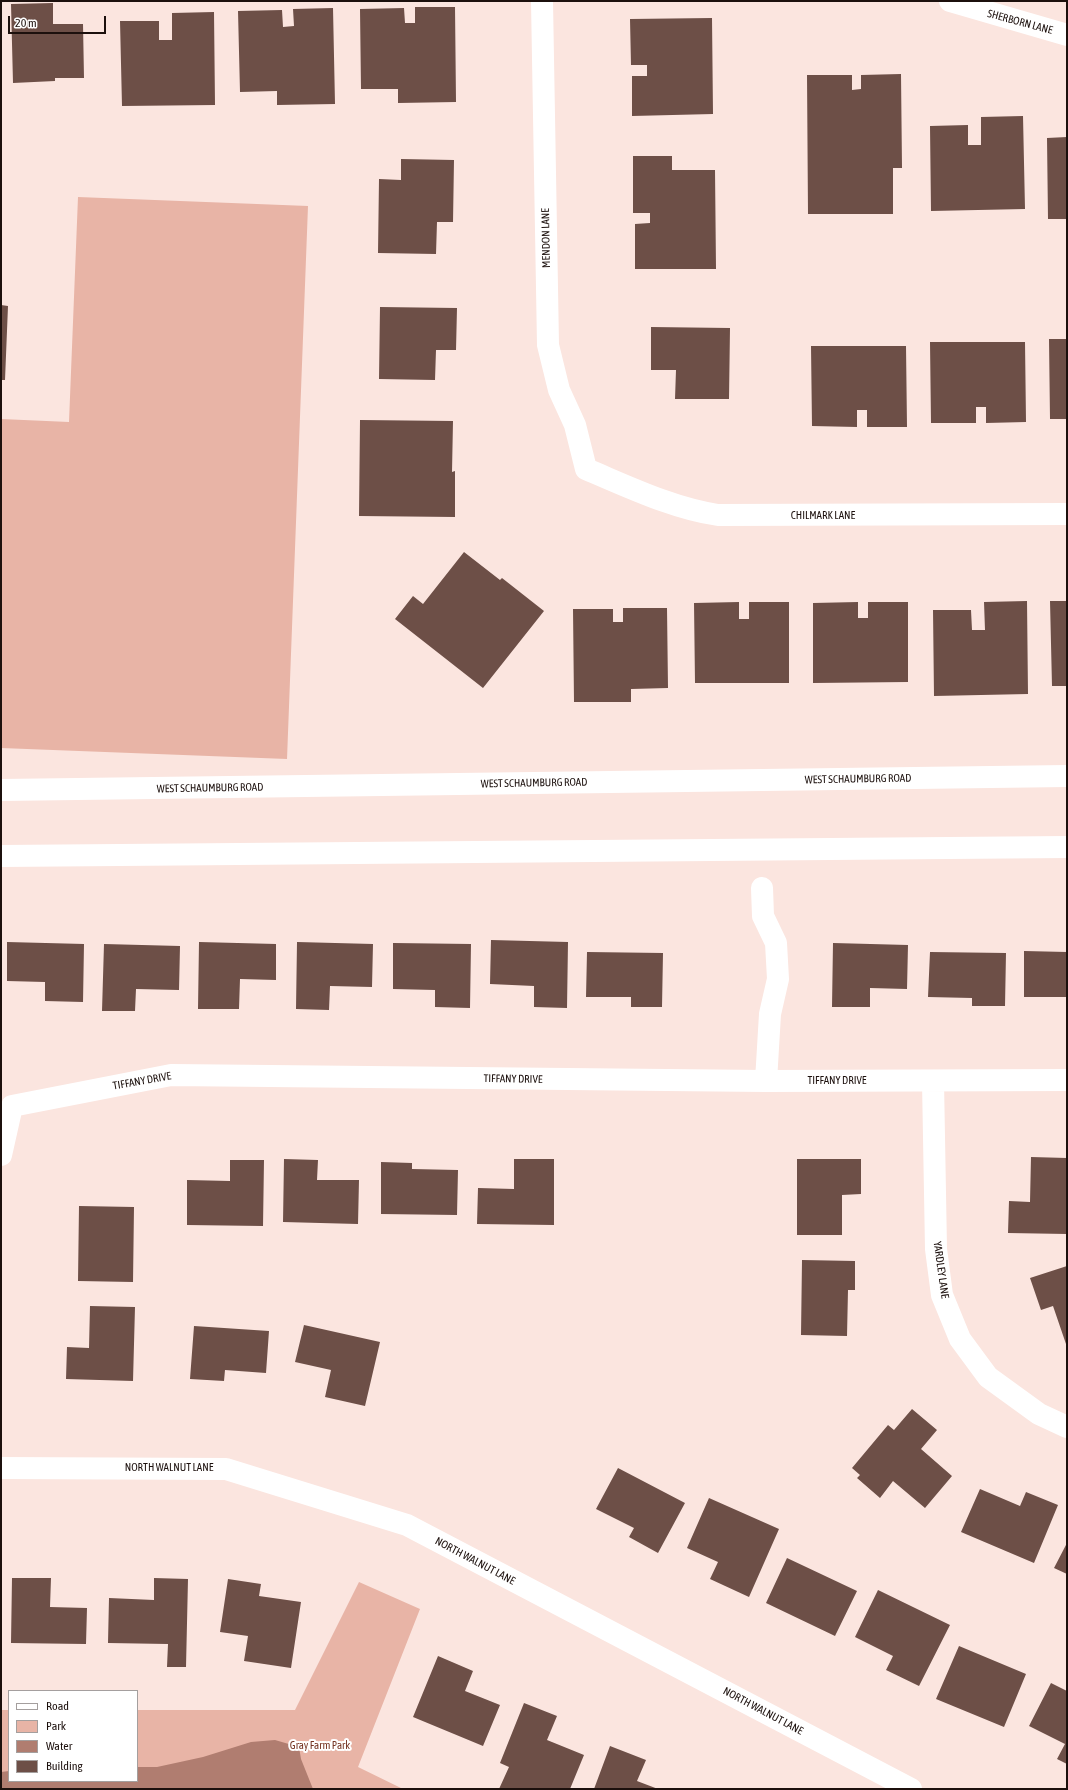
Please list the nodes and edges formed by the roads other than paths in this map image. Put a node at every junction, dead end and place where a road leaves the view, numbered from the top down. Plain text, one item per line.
1 (542, 1) edge
2 (950, 1) edge
3 (971, 5) edge
4 (1067, 35) edge
5 (586, 470) joint
6 (1067, 514) edge
7 (1067, 776) edge
8 (1, 790) edge
9 (1067, 846) edge
10 (1, 856) edge
11 (762, 888) dead end
12 (1067, 1080) edge
13 (766, 1081) junction
14 (933, 1081) junction
15 (1, 1155) edge
16 (1067, 1427) edge
17 (1, 1468) edge
18 (912, 1789) edge

1 - 5 street, MENDON LANE
2 - 3 street, SHERBORN LANE
3 - 4 street, SHERBORN LANE
5 - 6 street, CHILMARK LANE
7 - 8 street, WEST SCHAUMBURG ROAD
9 - 10 street
11 - 13 street
12 - 14 street, TIFFANY DRIVE
13 - 14 street, TIFFANY DRIVE
13 - 15 street, TIFFANY DRIVE
14 - 16 street, YARDLEY LANE
17 - 18 street, NORTH WALNUT LANE

